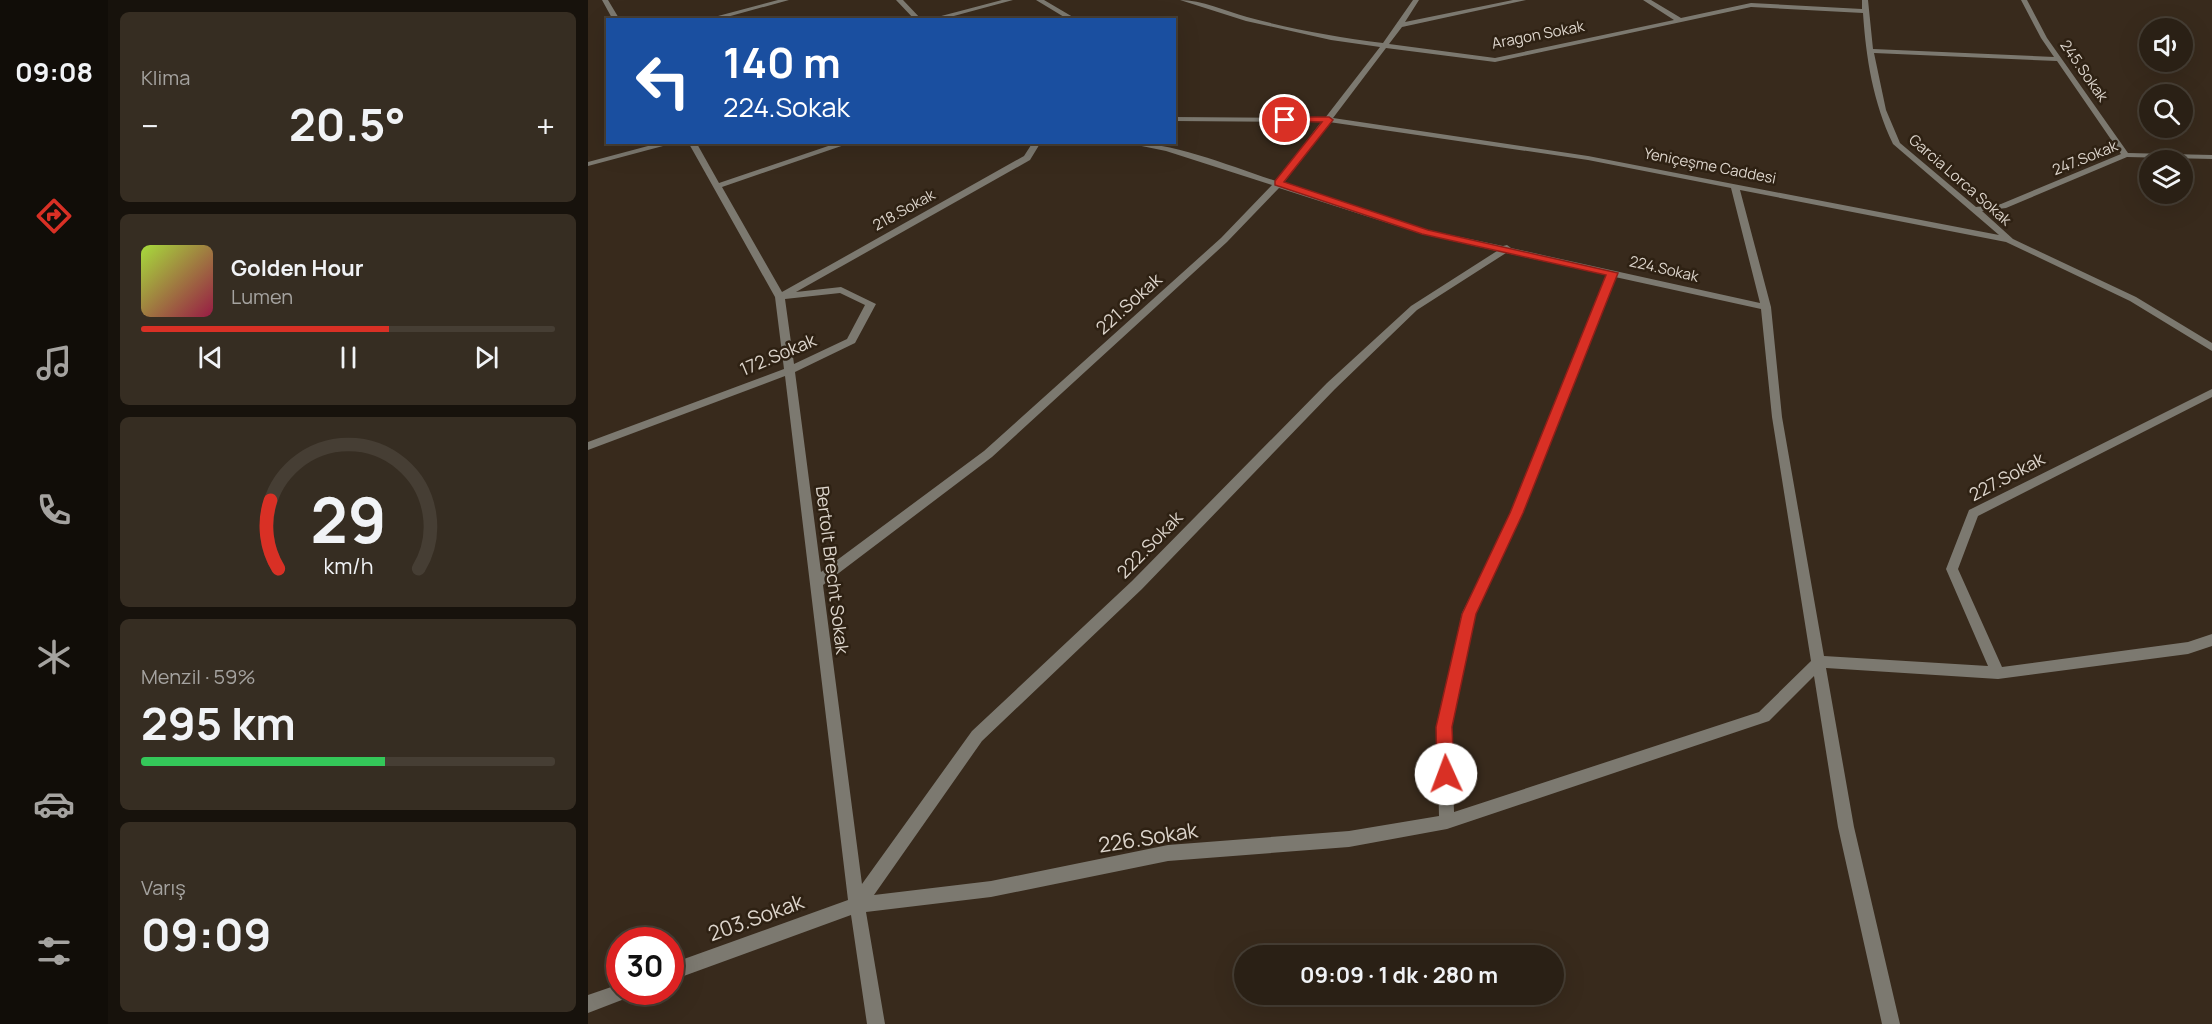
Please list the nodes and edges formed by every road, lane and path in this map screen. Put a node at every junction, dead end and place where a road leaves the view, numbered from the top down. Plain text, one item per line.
1 (607, 0) edge
2 (786, 0) edge
3 (899, 0) edge
4 (1010, 0) edge
5 (1039, 0) edge
6 (1183, 0) edge
7 (1416, 0) edge
8 (1523, 0) edge
9 (1646, 0) edge
10 (1865, 0) edge
11 (2024, 0) edge
12 (1865, 11) junction
13 (616, 18) edge
14 (714, 18) edge
15 (917, 18) edge
16 (937, 18) edge
17 (1071, 18) edge
18 (1679, 20) junction
19 (1400, 24) junction
20 (1383, 45) junction
21 (1869, 51) junction
22 (2059, 59) junction
23 (1176, 119) edge
24 (1329, 120) junction
25 (666, 144) edge
26 (693, 144) edge
27 (843, 144) edge
28 (1036, 144) edge
29 (1138, 144) edge
30 (2126, 154) junction
31 (2211, 158) edge
32 (588, 164) edge
33 (1278, 183) junction
34 (718, 186) junction
35 (1735, 187) junction
36 (1973, 210) junction
37 (2009, 240) junction
38 (1507, 248) junction
39 (1612, 273) junction
40 (780, 297) junction
41 (1766, 308) junction
42 (2212, 348) edge
43 (789, 371) junction
44 (2212, 393) edge
45 (588, 446) edge
46 (816, 583) junction
47 (2212, 640) edge
48 (1819, 662) junction
49 (1998, 673) junction
50 (1447, 822) junction
51 (857, 905) junction
52 (684, 968) edge
53 (606, 997) edge
54 (588, 1004) edge
55 (876, 1024) edge
56 (1891, 1024) edge

1 - 13 street
2 - 14 street
3 - 15 street
4 - 16 street
5 - 17 street
6 - 20 street, Aragon Sokak
7 - 19 street, 221.Sokak
8 - 19 street
9 - 18 street
10 - 12 street, Garcia Lorca Sokak
11 - 22 street, 245.Sokak
12 - 18 street, Aragon Sokak
12 - 21 street, Garcia Lorca Sokak
18 - 20 street, Aragon Sokak
19 - 20 street, 221.Sokak
20 - 24 street, 221.Sokak
21 - 22 street
21 - 36 street, Garcia Lorca Sokak
22 - 30 street, 245.Sokak
23 - 24 street, Yeniçeşme Caddesi
24 - 33 street, 221.Sokak
24 - 35 street, Yeniçeşme Caddesi
25 - 32 street
26 - 34 street, Bertolt Brecht Sokak
27 - 34 street
28 - 40 street, 218.Sokak
29 - 33 street, 224.Sokak
30 - 31 street, 247.Sokak
30 - 36 street, 247.Sokak
33 - 38 street, 224.Sokak
33 - 46 street, 221.Sokak
34 - 40 street, Bertolt Brecht Sokak
35 - 37 street, Yeniçeşme Caddesi
35 - 41 street
36 - 37 street, Garcia Lorca Sokak
37 - 42 street, Yeniçeşme Caddesi
38 - 39 street, 224.Sokak
38 - 51 street, 222.Sokak
39 - 41 street, 224.Sokak
39 - 50 street
40 - 43 street, Bertolt Brecht Sokak
40 - 43 street, 172.Sokak
41 - 48 street
43 - 45 street, 172.Sokak
43 - 46 street, Bertolt Brecht Sokak
44 - 49 street, 227.Sokak
46 - 51 street, Bertolt Brecht Sokak
47 - 49 street
48 - 49 street
48 - 50 street, 226.Sokak
48 - 56 street
50 - 51 street, 226.Sokak
51 - 52 street, 203.Sokak
51 - 55 street, Bertolt Brecht Sokak
53 - 54 street

